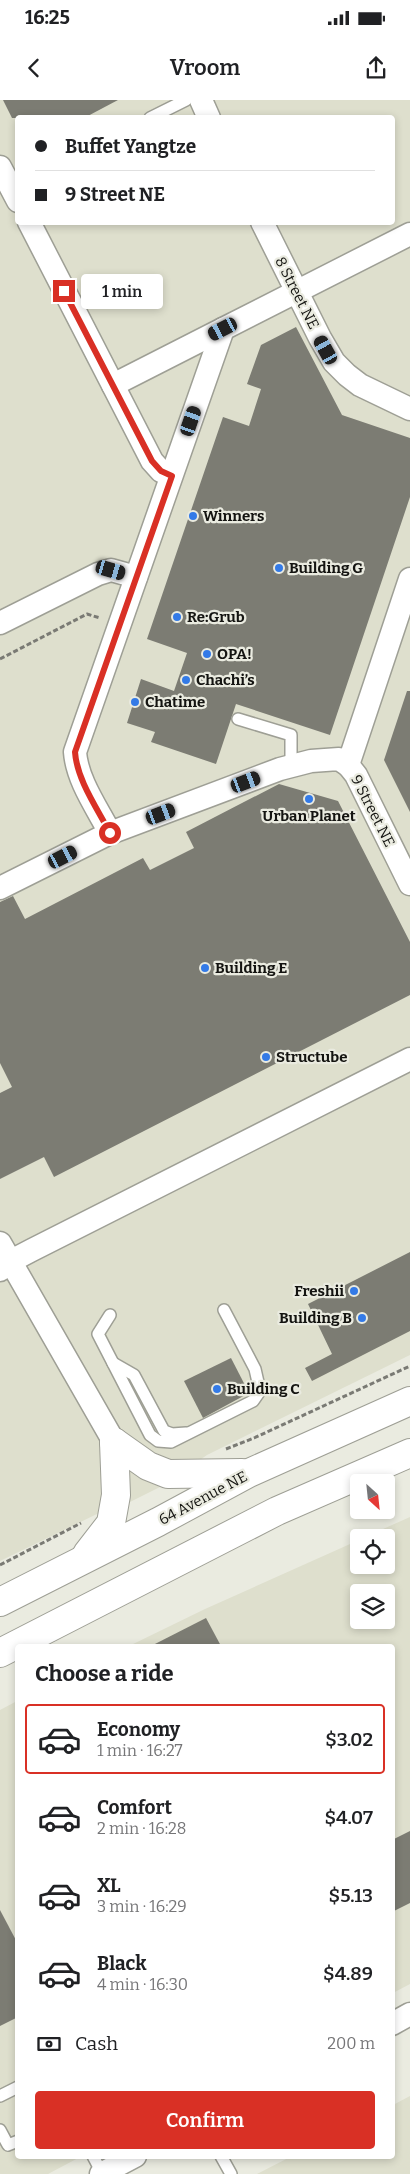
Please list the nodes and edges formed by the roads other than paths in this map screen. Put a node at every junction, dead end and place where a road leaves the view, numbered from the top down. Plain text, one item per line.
1 (186, 100) edge
2 (200, 100) edge
3 (156, 115) edge
4 (208, 115) edge
5 (0, 167) edge
6 (15, 190) edge
7 (31, 225) edge
8 (263, 225) edge
9 (410, 234) edge
10 (296, 292) junction
11 (223, 329) junction
12 (113, 385) junction
13 (410, 409) edge
14 (172, 476) junction
15 (136, 577) junction
16 (410, 579) edge
17 (0, 623) edge
18 (238, 720) dead end
19 (348, 765) junction
20 (291, 766) junction
21 (110, 833) junction
22 (410, 884) edge
23 (0, 888) edge
24 (410, 1059) edge
25 (4, 1258) edge
26 (224, 1310) dead end
27 (110, 1315) dead end
28 (410, 1401) edge
29 (114, 1442) junction
30 (410, 1453) edge
31 (410, 1468) edge
32 (249, 1473) junction
33 (343, 1483) junction
34 (80, 1561) junction
35 (0, 1602) edge
36 (18, 1644) edge
37 (15, 1645) edge
38 (0, 1653) edge
39 (410, 2014) edge
40 (395, 2022) edge
41 (15, 2088) edge
42 (0, 2096) edge
43 (0, 2130) edge
44 (15, 2142) edge
45 (126, 2159) edge
46 (223, 2159) edge
47 (99, 2168) edge
48 (231, 2174) edge

1 - 3 lane
2 - 4 street
5 - 6 street
7 - 12 street
8 - 10 street, 8 Street NE
9 - 10 street
10 - 11 street
10 - 13 street, 8 Street NE
11 - 12 street
11 - 14 street
12 - 14 street
14 - 15 street
15 - 17 street
15 - 21 street
16 - 19 street
18 - 20 lane
19 - 20 street
19 - 22 street, 9 Street NE
20 - 21 street
21 - 23 street
24 - 25 street
25 - 29 street
26 - 27 lane
28 - 32 street, 64 Avenue NE
29 - 32 street
29 - 34 street
30 - 33 street
31 - 33 street
32 - 34 street, 64 Avenue NE
33 - 36 street
34 - 35 street, 64 Avenue NE
37 - 38 street
39 - 40 street
41 - 42 lane
43 - 44 lane
45 - 47 street
46 - 48 lane

